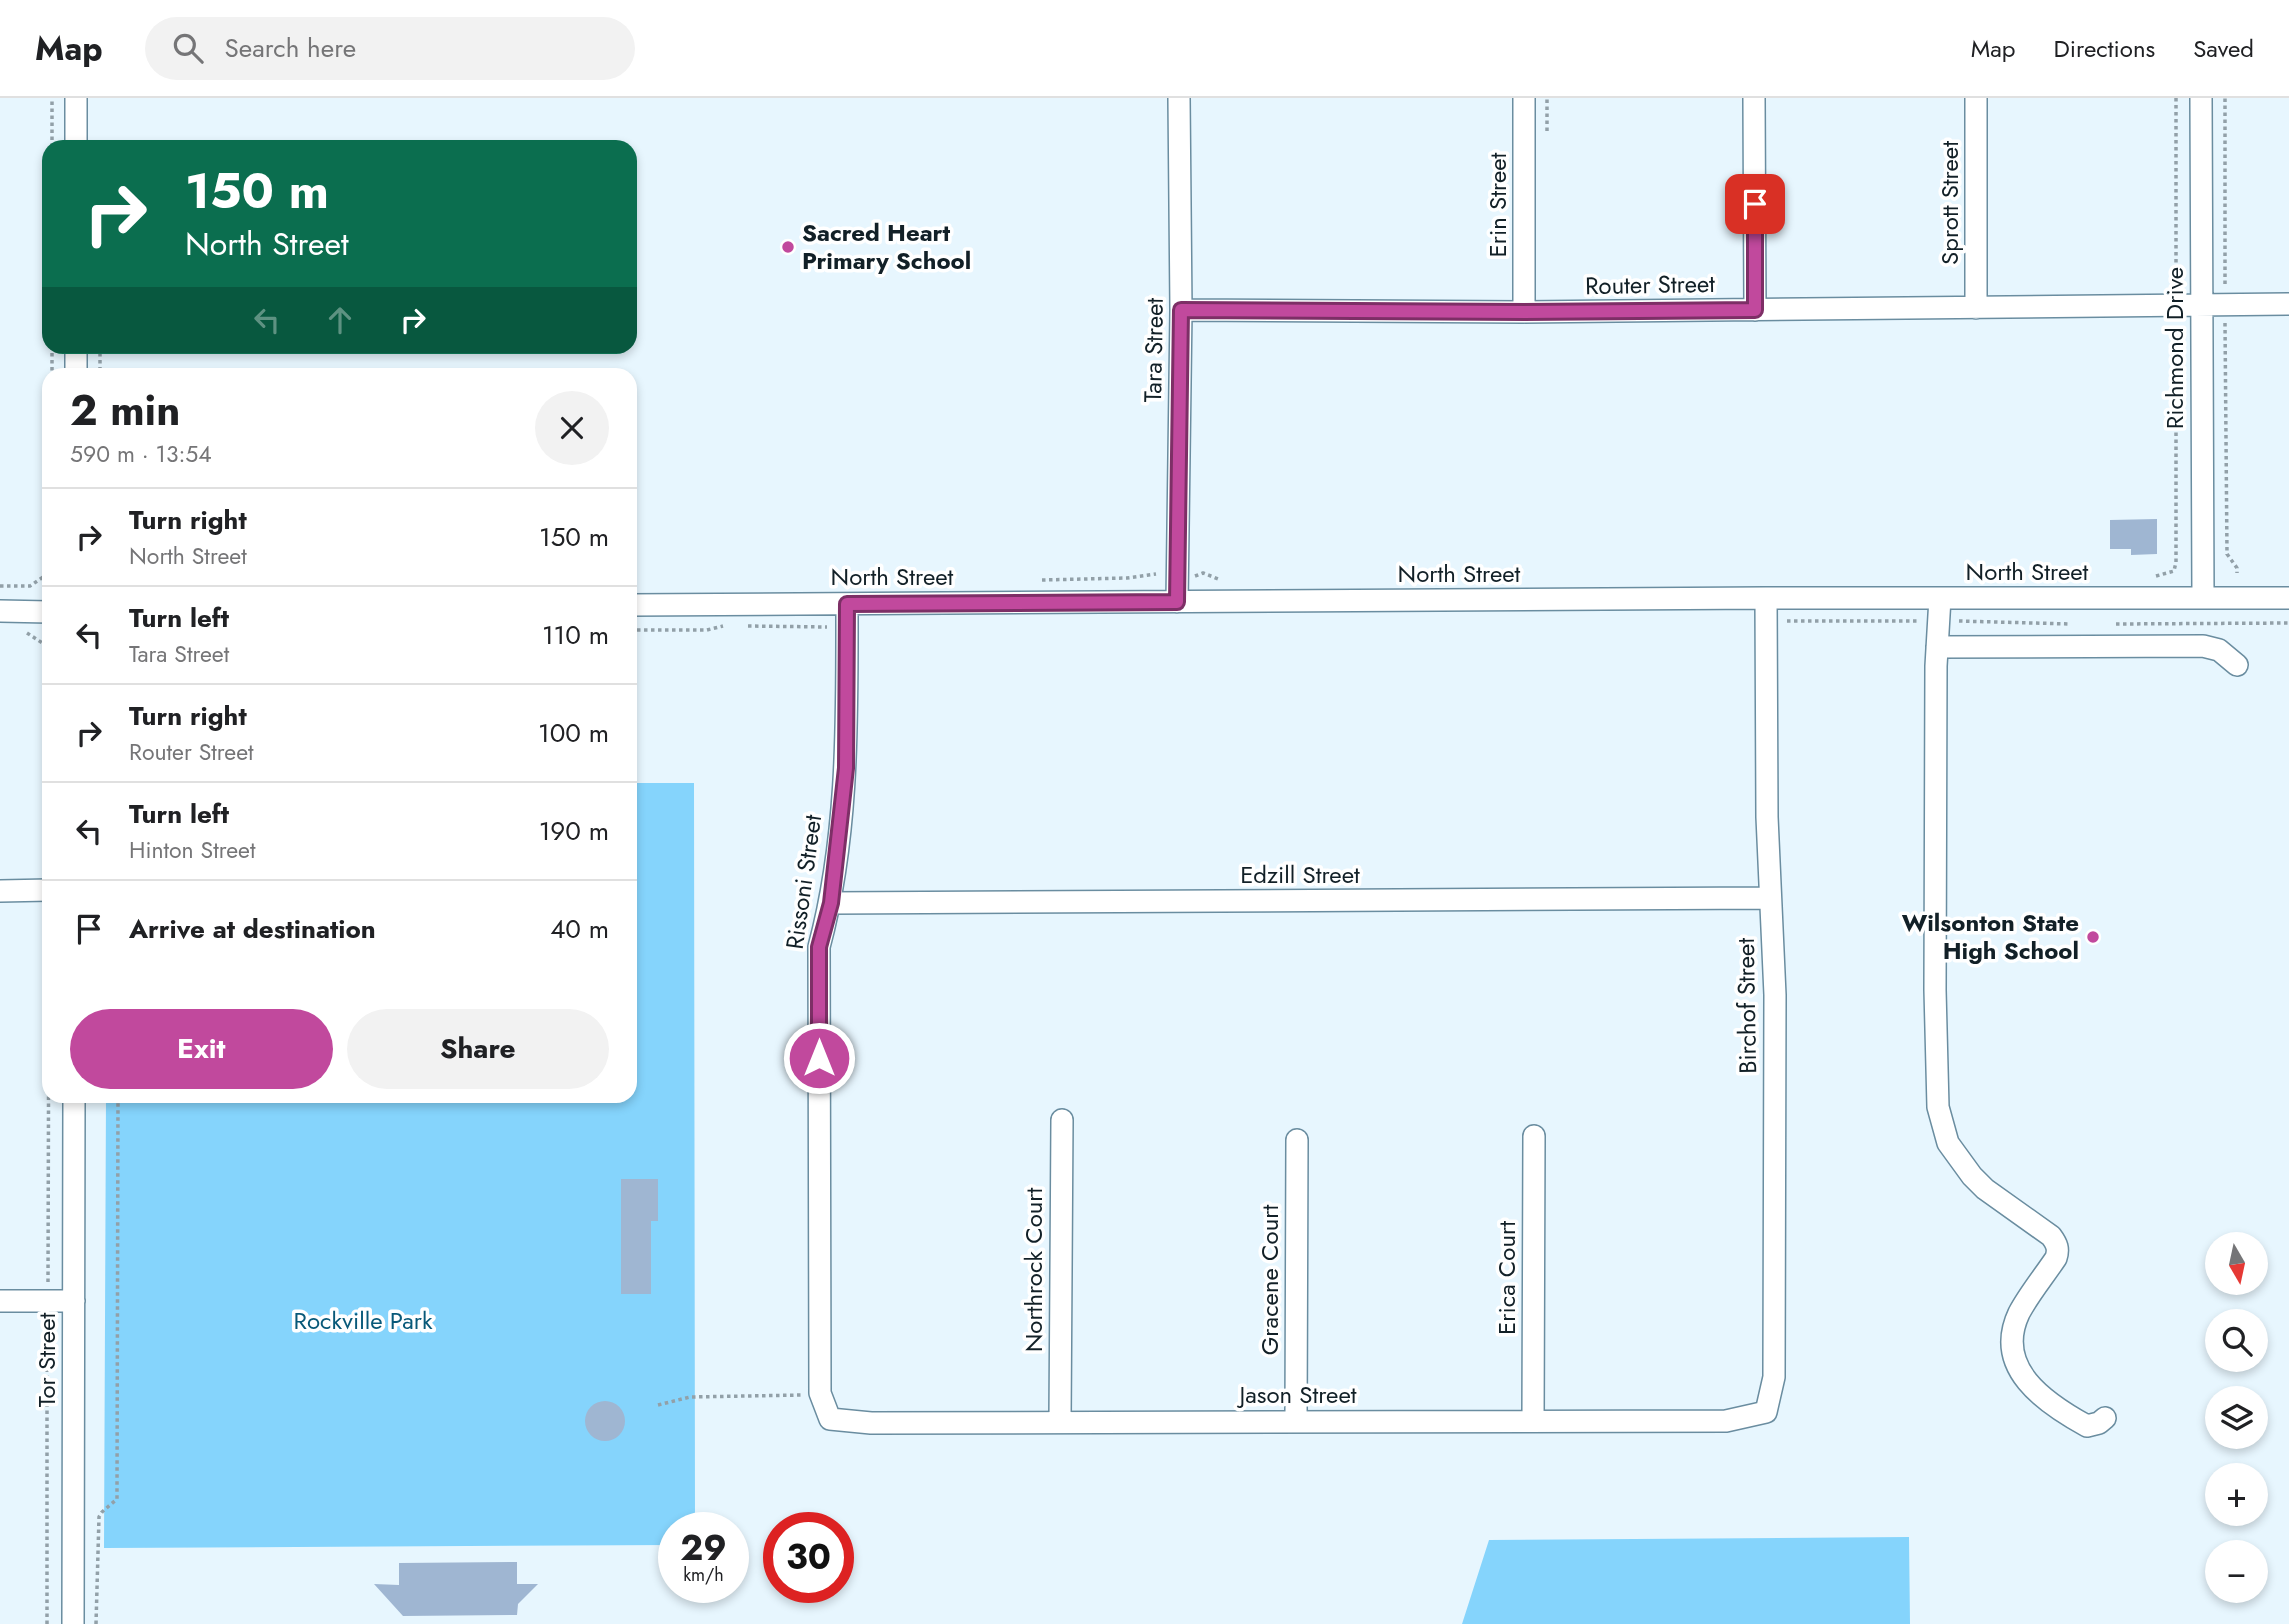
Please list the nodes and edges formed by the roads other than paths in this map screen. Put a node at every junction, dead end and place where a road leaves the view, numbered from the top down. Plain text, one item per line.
1 (76, 98) edge
2 (1179, 98) edge
3 (1524, 98) edge
4 (1754, 98) edge
5 (1976, 98) edge
6 (2201, 98) edge
7 (76, 140) edge
8 (2289, 304) edge
9 (2201, 305) junction
10 (1976, 308) junction
11 (1181, 310) junction
12 (1755, 310) junction
13 (1524, 312) junction
14 (1766, 598) junction
15 (1940, 598) junction
16 (2203, 598) junction
17 (2289, 598) edge
18 (1177, 602) junction
19 (847, 604) junction
20 (637, 605) edge
21 (0, 611) edge
22 (42, 612) edge
23 (1937, 647) junction
24 (2237, 665) dead end
25 (42, 890) edge
26 (0, 891) edge
27 (1769, 898) junction
28 (831, 903) junction
29 (74, 1103) edge
30 (1062, 1120) dead end
31 (1534, 1136) dead end
32 (1297, 1140) dead end
33 (0, 1301) edge
34 (74, 1301) junction
35 (1766, 1412) joint
36 (2105, 1418) dead end
37 (830, 1419) joint
38 (1533, 1420) junction
39 (1060, 1421) junction
40 (1296, 1421) junction
41 (73, 1624) edge

1 - 7 street
2 - 11 street, Tara Street
3 - 13 street, Erin Street
4 - 12 street
5 - 10 street, Sprott Street
6 - 9 street, Richmond Drive
8 - 9 street, Router Street
9 - 10 street, Router Street
9 - 16 street, Richmond Drive
10 - 12 street, Router Street
11 - 13 street, Router Street
11 - 18 street, Tara Street
12 - 13 street, Router Street
14 - 15 street, North Street
14 - 18 street, North Street
14 - 27 street, Birchof Street
15 - 16 street, North Street
15 - 23 street
16 - 17 street, North Street
18 - 19 street, North Street
19 - 20 street, North Street
19 - 28 street, Rissoni Street
21 - 22 street
23 - 24 street
23 - 36 street
25 - 26 street
27 - 28 street, Edzill Street
27 - 35 street, Birchof Street
28 - 37 street, Rissoni Street
29 - 34 street, Tor Street
30 - 39 street, Northrock Court
31 - 38 street, Erica Court
32 - 40 street, Gracene Court
33 - 34 street
34 - 41 street, Tor Street
35 - 38 street, Jason Street
37 - 39 street, Jason Street
38 - 40 street, Jason Street
39 - 40 street, Jason Street

